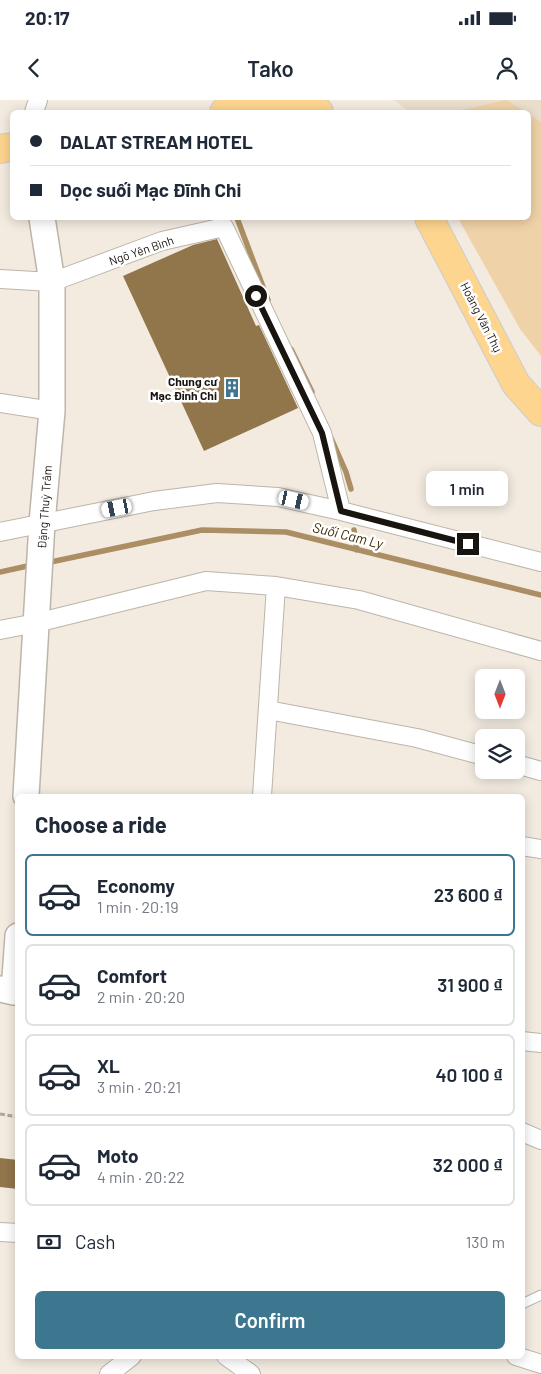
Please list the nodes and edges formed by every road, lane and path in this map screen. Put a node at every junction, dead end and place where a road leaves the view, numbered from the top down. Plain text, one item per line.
1 (312, 106) edge
2 (238, 110) edge
3 (42, 220) edge
4 (430, 220) edge
5 (222, 222) edge
6 (0, 279) edge
7 (52, 282) junction
8 (0, 403) edge
9 (52, 410) junction
10 (541, 412) edge
11 (341, 511) junction
12 (42, 523) junction
13 (0, 532) edge
14 (541, 562) edge
15 (276, 586) junction
16 (36, 623) junction
17 (0, 630) edge
18 (541, 651) edge
19 (268, 710) junction
20 (475, 754) edge
21 (525, 767) edge
22 (541, 771) edge
23 (26, 794) edge
24 (262, 794) edge
25 (525, 846) edge
26 (541, 849) edge
27 (15, 960) edge
28 (11, 991) edge
29 (525, 1041) edge
30 (541, 1043) edge
31 (0, 1114) edge
32 (15, 1116) edge
33 (525, 1133) edge
34 (541, 1140) edge
35 (0, 1232) edge
36 (15, 1233) edge
37 (541, 1295) edge
38 (525, 1303) edge
39 (128, 1359) edge
40 (230, 1359) edge
41 (525, 1359) edge
42 (541, 1364) edge
43 (108, 1374) edge
44 (251, 1374) edge

1 - 2 main road
3 - 7 street, Đặng Thuỳ Trâm
4 - 10 main road, Hoàng Văn Thụ
5 - 7 street, Ngõ Yên Bình
5 - 11 street, Ngõ Yên Bình
6 - 7 street
7 - 9 street, Đặng Thuỳ Trâm
8 - 9 street
9 - 12 street, Đặng Thuỳ Trâm
11 - 12 street
11 - 14 street
12 - 13 street
12 - 16 street, Đặng Thuỳ Trâm
15 - 16 street
15 - 18 street
15 - 19 street
16 - 17 street
16 - 23 street, Đặng Thuỳ Trâm
19 - 20 street
19 - 24 street
21 - 22 street
25 - 26 street
27 - 28 street
29 - 30 street
31 - 32 path
33 - 34 street
35 - 36 street
37 - 38 lane
39 - 43 street
40 - 44 street
41 - 42 street

